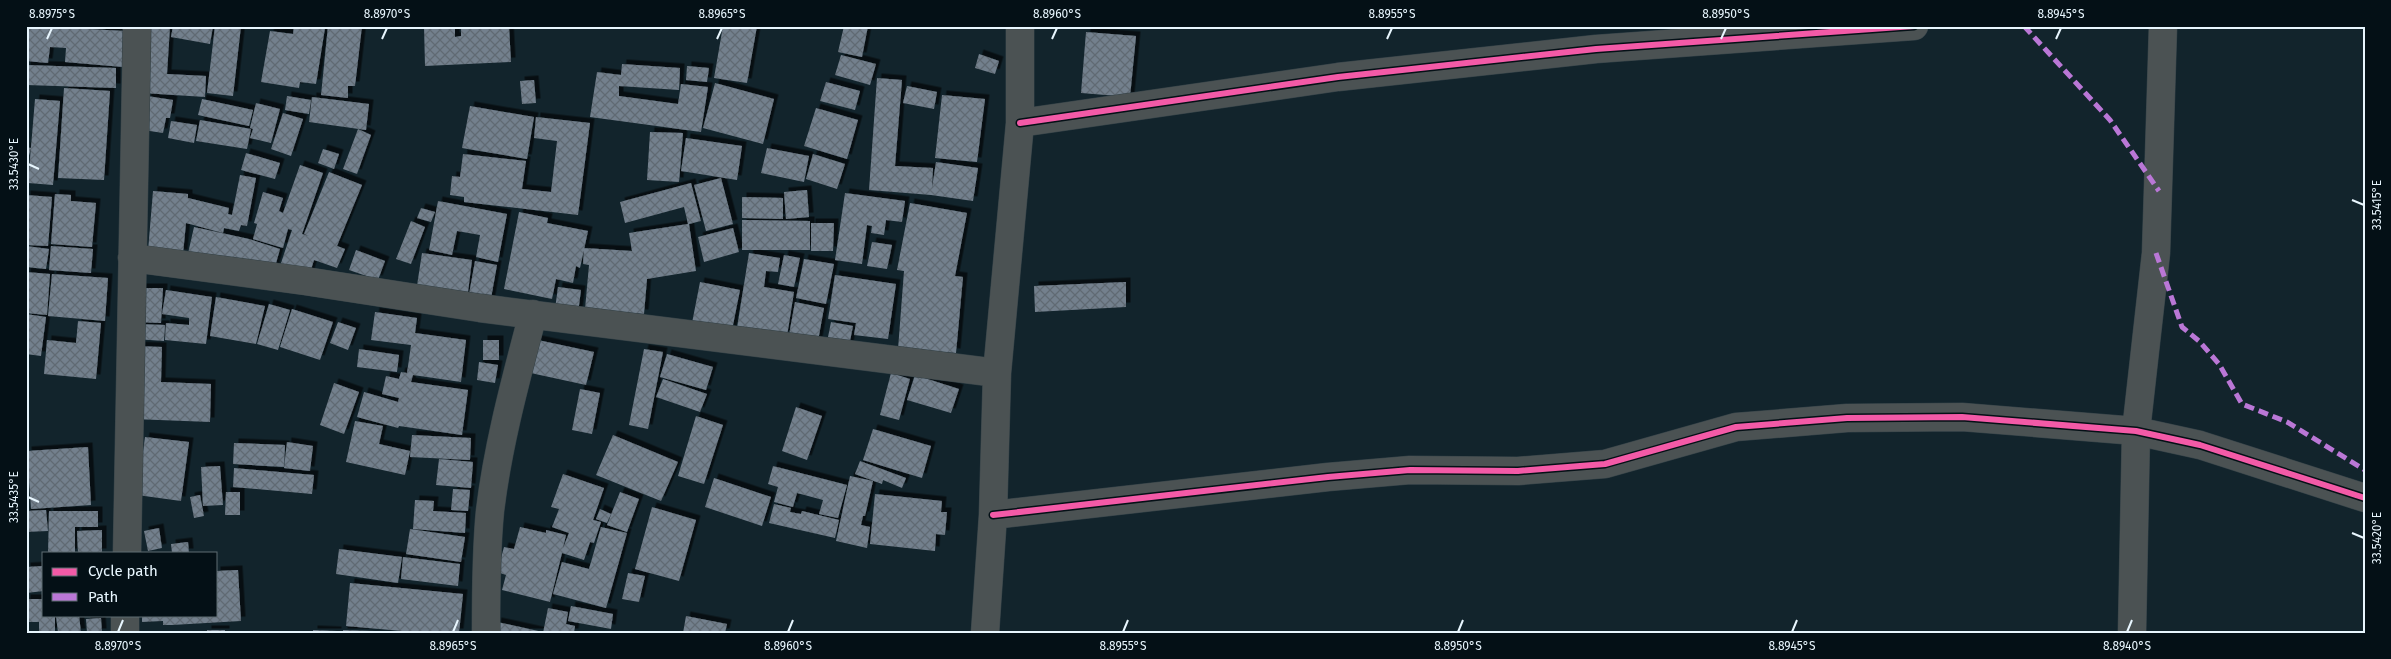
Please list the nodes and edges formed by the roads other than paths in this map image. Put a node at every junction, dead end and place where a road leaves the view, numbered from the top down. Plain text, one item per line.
1 (137, 26) edge
2 (1020, 26) edge
3 (1914, 26) edge
4 (2163, 26) edge
5 (1020, 123) junction
6 (132, 258) junction
7 (532, 314) junction
8 (997, 373) junction
9 (2136, 432) junction
10 (2365, 498) edge
11 (993, 515) junction
12 (126, 552) edge
13 (125, 616) edge
14 (125, 633) edge
15 (486, 633) edge
16 (985, 633) edge
17 (2132, 633) edge

1 - 6 street
2 - 5 street
3 - 5 street
4 - 9 street
5 - 8 street
6 - 7 street
6 - 12 street
7 - 8 street
7 - 15 street
8 - 11 street
9 - 10 street
9 - 11 street
9 - 17 street
11 - 16 street
13 - 14 street

